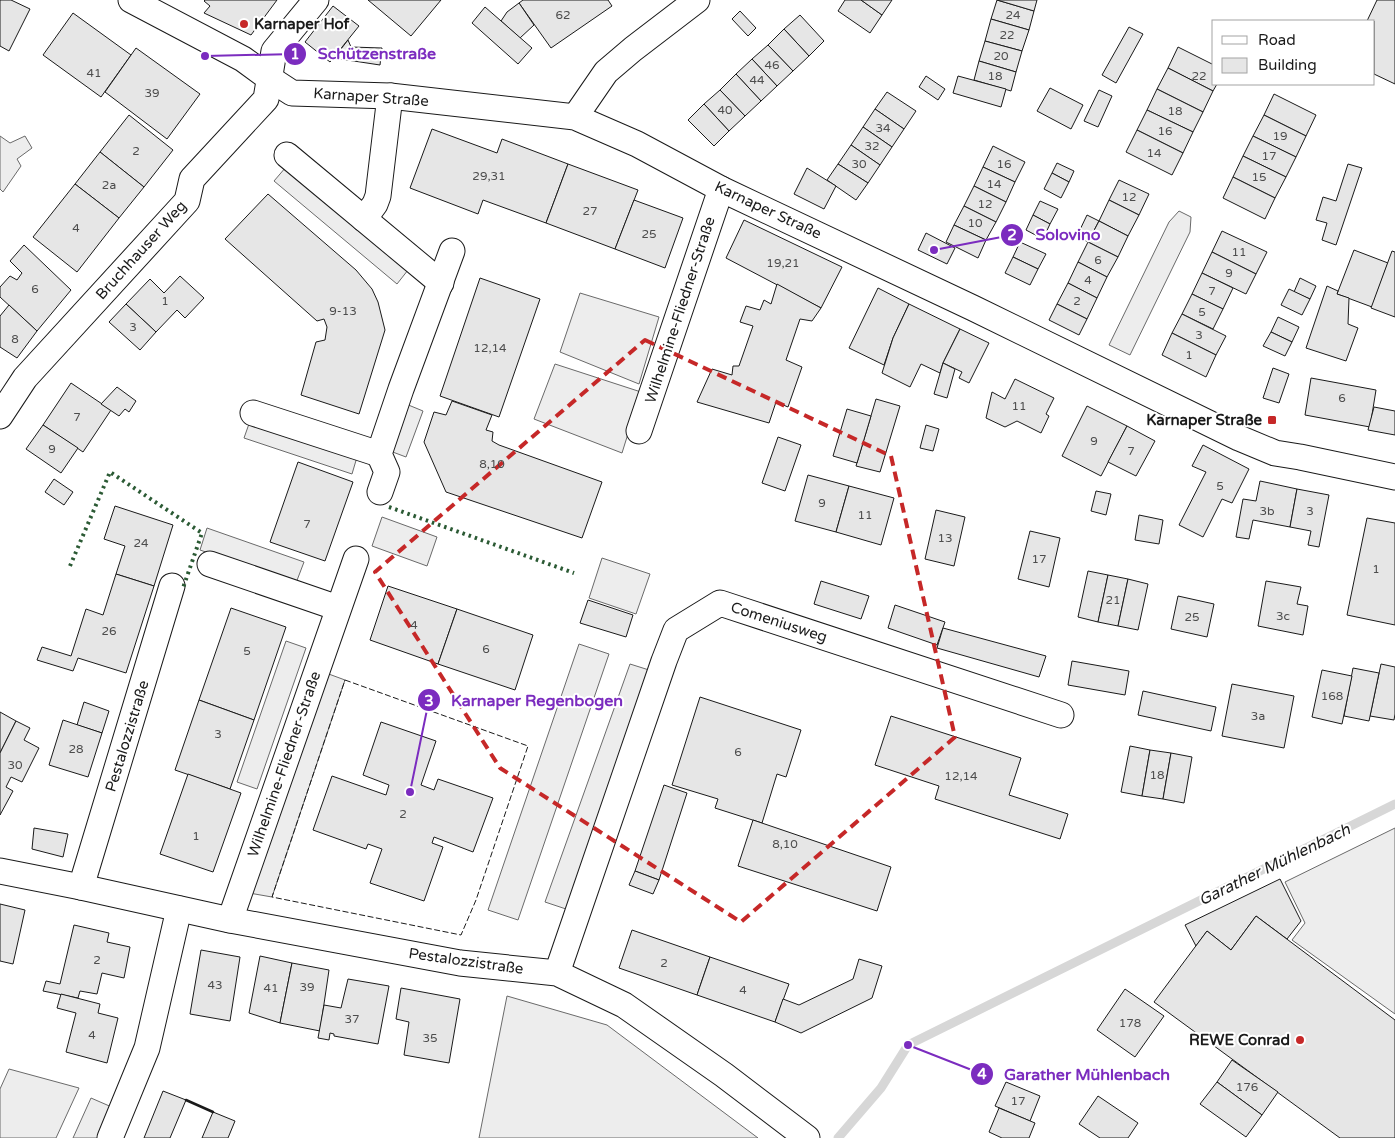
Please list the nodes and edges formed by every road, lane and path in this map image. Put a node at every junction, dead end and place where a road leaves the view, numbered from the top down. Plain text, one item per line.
1 (131, 0) edge
2 (316, 0) edge
3 (698, 0) edge
4 (269, 78) junction
5 (390, 96) junction
6 (576, 117) junction
7 (287, 155) dead end
8 (721, 189) junction
9 (364, 220) junction
10 (452, 251) dead end
11 (441, 283) junction
12 (253, 413) dead end
13 (0, 416) edge
14 (640, 431) dead end
15 (379, 454) junction
16 (1395, 477) edge
17 (380, 492) dead end
18 (356, 559) dead end
19 (210, 564) dead end
20 (172, 586) dead end
21 (338, 608) junction
22 (1061, 715) dead end
23 (0, 872) edge
24 (81, 886) junction
25 (179, 909) junction
26 (230, 920) junction
27 (557, 973) junction
28 (110, 1138) edge
29 (807, 1138) edge

1 - 4 street, Karnaper Straße
2 - 4 street, Bruchhauser Weg
3 - 6 street
4 - 5 street, Karnaper Straße
4 - 13 street, Bruchhauser Weg
5 - 6 street, Karnaper Straße
5 - 9 street
6 - 8 street, Karnaper Straße
7 - 9 street
8 - 14 street, Wilhelmine-Fliedner-Straße
8 - 16 street, Karnaper Straße
9 - 11 street
10 - 11 street
11 - 15 street
12 - 15 street
15 - 17 street
18 - 21 street, Wilhelmine-Fliedner-Straße
19 - 21 street
20 - 24 street, Pestalozzistraße
21 - 26 street, Wilhelmine-Fliedner-Straße
22 - 27 street, Comeniusweg
23 - 24 street, Pestalozzistraße
24 - 25 street, Pestalozzistraße
25 - 26 street, Pestalozzistraße
25 - 28 street
26 - 27 street, Pestalozzistraße
27 - 29 street, Pestalozzistraße

